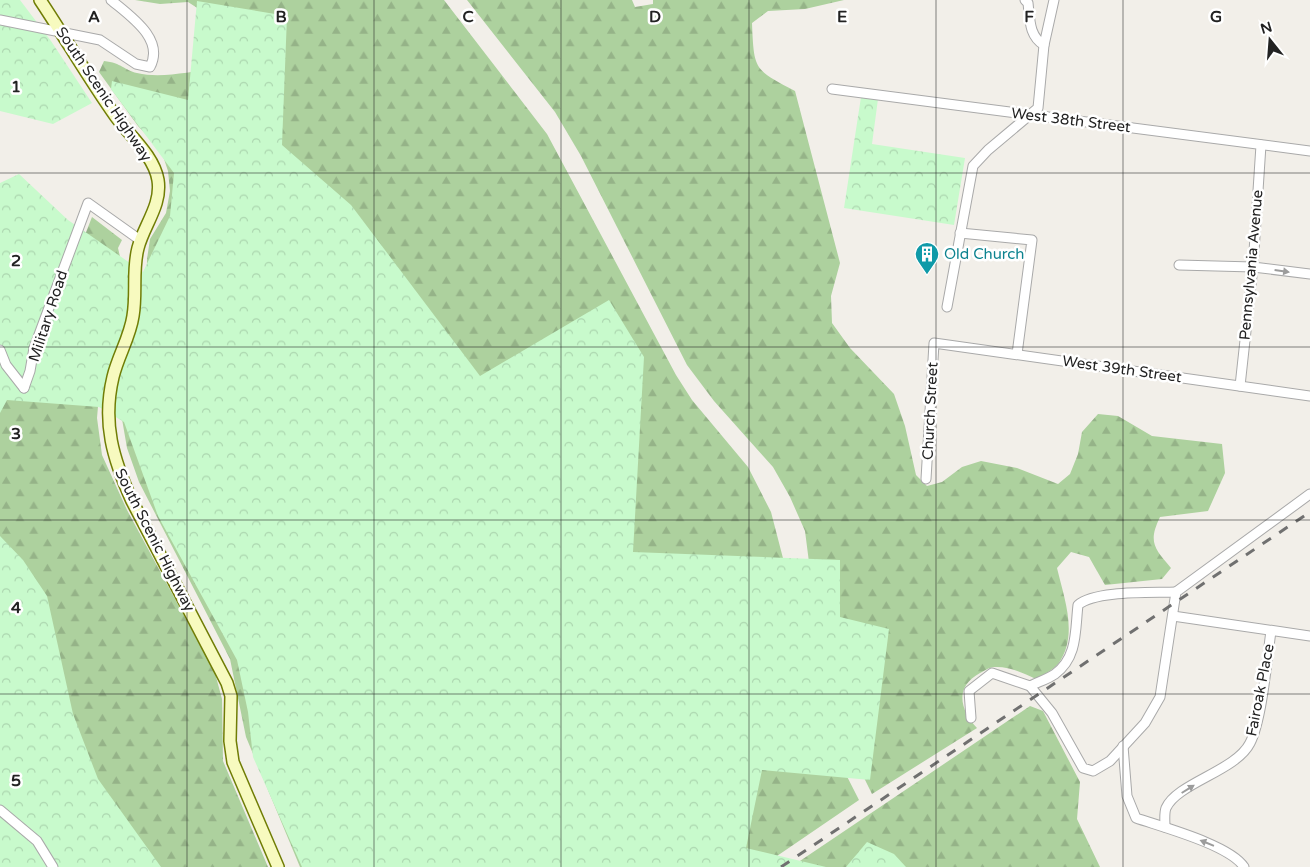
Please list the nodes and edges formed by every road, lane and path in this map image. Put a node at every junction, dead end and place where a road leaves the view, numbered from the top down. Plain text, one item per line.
1 (40, 0) edge
2 (111, 0) edge
3 (1025, 0) edge
4 (1054, 0) edge
5 (0, 20) edge
6 (60, 31) junction
7 (1044, 45) junction
8 (832, 88) dead end
9 (1029, 115) junction
10 (1262, 145) junction
11 (1310, 151) edge
12 (960, 233) junction
13 (140, 240) junction
14 (1179, 265) dead end
15 (1253, 267) junction
16 (1310, 274) edge
17 (947, 307) dead end
18 (934, 343) joint
19 (0, 350) edge
20 (1017, 354) junction
21 (1240, 386) junction
22 (1310, 396) edge
23 (926, 479) dead end
24 (1310, 494) edge
25 (1176, 592) junction
26 (1172, 616) junction
27 (1271, 631) junction
28 (1310, 636) edge
29 (1030, 686) junction
30 (971, 718) dead end
31 (1123, 746) junction
32 (0, 810) edge
33 (1165, 827) junction
34 (53, 867) edge
35 (278, 867) edge
36 (1244, 867) edge

1 - 6 main road, South Scenic Highway
2 - 6 street
3 - 7 street
4 - 7 street
5 - 6 street
6 - 13 main road, South Scenic Highway
7 - 9 street
8 - 9 street, West 38th Street
9 - 10 street, West 38th Street
9 - 12 street
10 - 11 street, West 38th Street
10 - 15 street, Pennsylvania Avenue
12 - 17 street
12 - 20 street
13 - 19 street, Military Road
13 - 35 main road, South Scenic Highway
14 - 15 street
15 -> 16 street
15 - 21 street, Pennsylvania Avenue
18 - 20 street, West 39th Street
18 - 23 street, Church Street
20 - 21 street, West 39th Street
21 - 22 street, West 39th Street
24 - 25 street
25 - 26 street
25 - 29 street
26 - 27 street
26 - 31 street
27 - 28 street
33 -> 27 street, Fairoak Place
29 - 30 street
29 - 31 street
31 - 33 street
32 - 34 street
36 -> 33 street

